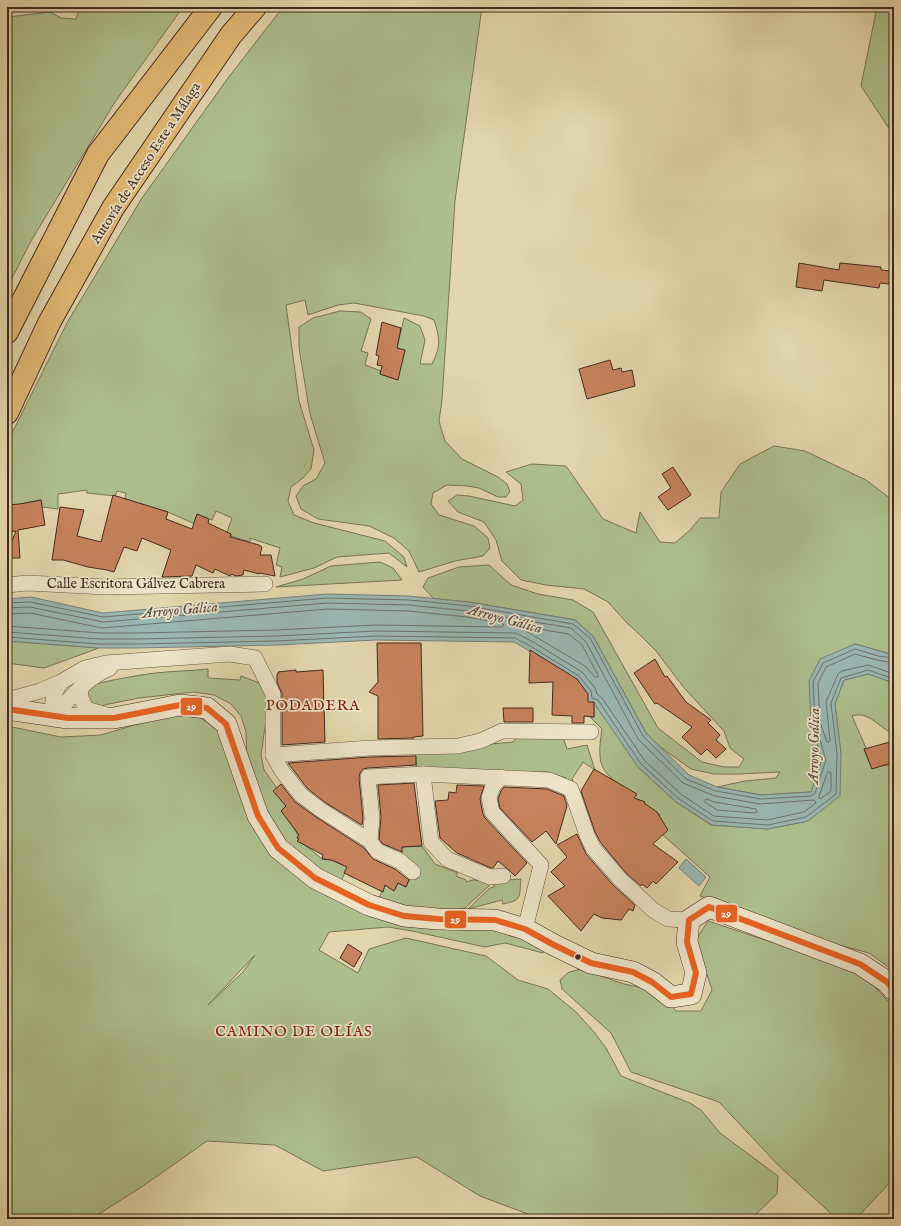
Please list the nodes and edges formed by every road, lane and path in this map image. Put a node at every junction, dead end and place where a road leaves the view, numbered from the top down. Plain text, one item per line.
1 (211, 7) edge
2 (255, 7) edge
3 (7, 332) edge
4 (7, 413) edge
5 (265, 584) dead end
6 (7, 585) edge
7 (125, 662) junction
8 (61, 682) junction
9 (82, 685) junction
10 (7, 700) edge
11 (7, 709) edge
12 (54, 716) junction
13 (114, 718) junction
14 (591, 732) dead end
15 (273, 755) junction
16 (423, 774) junction
17 (501, 777) junction
18 (370, 841) junction
19 (413, 872) dead end
20 (503, 876) dead end
21 (689, 920) junction
22 (525, 929) junction
23 (894, 990) edge

1 - 3 highway
2 - 4 highway, Autovía de Acceso Este a Málaga
5 - 6 street, Calle Escritora Gálvez Cabrera
7 - 8 street
7 - 9 street
7 - 15 street
8 - 10 street
8 - 12 street
9 - 12 street
9 - 13 street
11 - 12 main road
12 - 13 main road
13 - 22 main road
14 - 15 street
15 - 18 street
16 - 17 street
16 - 18 street
16 - 20 street
17 - 21 street
17 - 22 street
18 - 19 street
21 - 22 main road
21 - 23 main road

